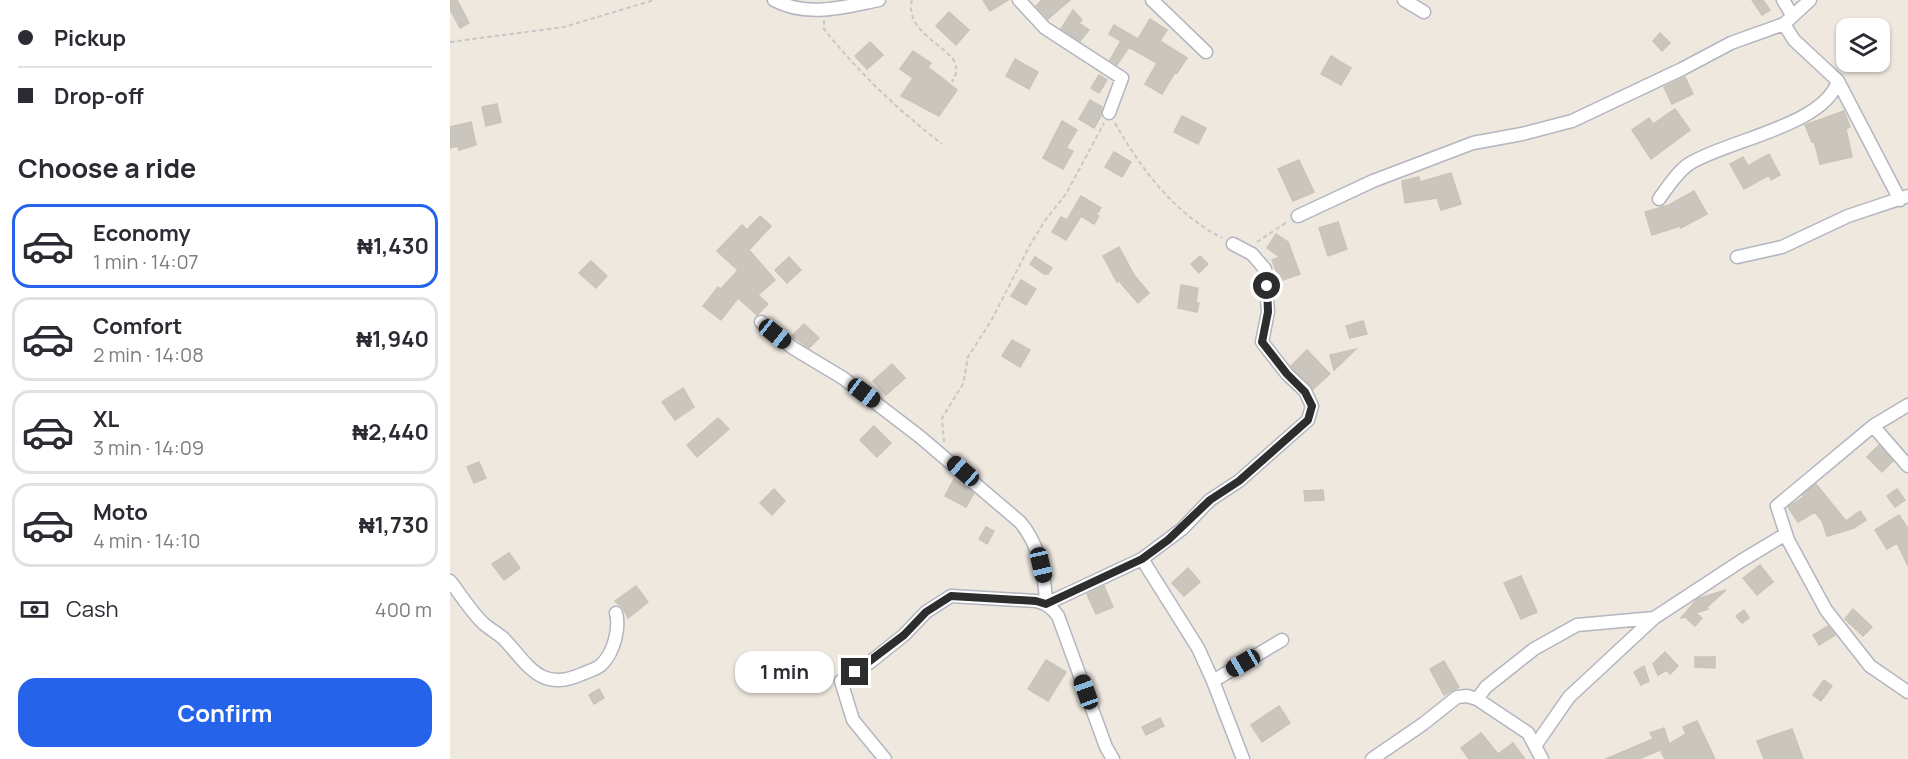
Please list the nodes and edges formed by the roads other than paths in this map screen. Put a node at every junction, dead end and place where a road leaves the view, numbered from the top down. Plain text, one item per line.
1 (774, 0) edge
2 (879, 0) edge
3 (1019, 0) edge
4 (1152, 0) edge
5 (1404, 0) edge
6 (1783, 0) edge
7 (1810, 0) edge
8 (1424, 12) dead end
9 (1788, 20) junction
10 (1206, 52) dead end
11 (1838, 81) junction
12 (1109, 113) road end
13 (1904, 198) edge
14 (1659, 199) dead end
15 (1298, 216) road end
16 (1233, 244) road end
17 (1737, 257) dead end
18 (761, 322) dead end
19 (1908, 405) edge
20 (1873, 426) junction
21 (1908, 466) edge
22 (1786, 534) junction
23 (1142, 559) junction
24 (450, 581) edge
25 (1046, 604) junction
26 (616, 613) dead end
27 (1654, 618) junction
28 (1282, 640) dead end
29 (1214, 681) junction
30 (1908, 692) edge
31 (1477, 699) junction
32 (1536, 747) junction
33 (885, 759) edge
34 (1113, 759) edge
35 (1243, 759) edge
36 (1372, 759) edge
37 (1542, 759) edge

1 - 2 street
3 - 12 street
4 - 10 street
5 - 8 street
6 - 9 street
7 - 9 street
9 - 11 street
9 - 15 street
11 - 13 street
11 - 14 street
13 - 17 street
16 - 23 street
18 - 25 street
19 - 20 street
20 - 21 street
20 - 22 street
22 - 27 street
22 - 30 street
23 - 25 street
23 - 29 street
24 - 26 street
25 - 33 street
25 - 34 street
27 - 31 street
27 - 32 street
28 - 29 street
29 - 35 street
31 - 32 street
31 - 36 street
32 - 37 street

